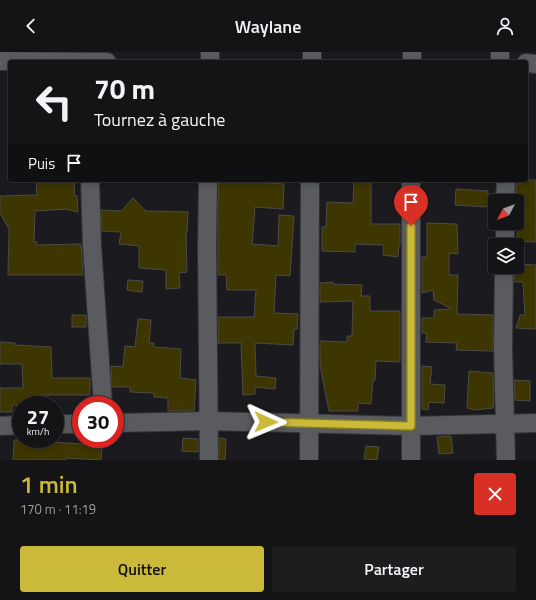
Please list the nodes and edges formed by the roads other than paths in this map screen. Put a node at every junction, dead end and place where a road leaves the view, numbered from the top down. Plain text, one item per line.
1 (85, 58) edge
2 (28, 60) edge
3 (96, 60) edge
4 (90, 182) edge
5 (208, 182) edge
6 (310, 182) edge
7 (411, 182) edge
8 (506, 182) edge
9 (505, 194) edge
10 (504, 274) edge
11 (102, 396) edge
12 (209, 421) junction
13 (124, 423) edge
14 (309, 423) junction
15 (536, 423) edge
16 (506, 424) junction
17 (12, 425) edge
18 (0, 426) edge
19 (411, 426) junction
20 (209, 460) edge
21 (309, 460) edge
22 (411, 460) edge
23 (506, 460) edge

1 - 2 street
1 - 3 street
4 - 11 street
5 - 12 street
6 - 14 street
7 - 19 street
8 - 9 street
10 - 16 street
12 - 13 street
12 - 14 street
12 - 20 street
14 - 19 street
14 - 21 street
15 - 16 street
16 - 19 street
16 - 23 street
17 - 18 street
19 - 22 street

